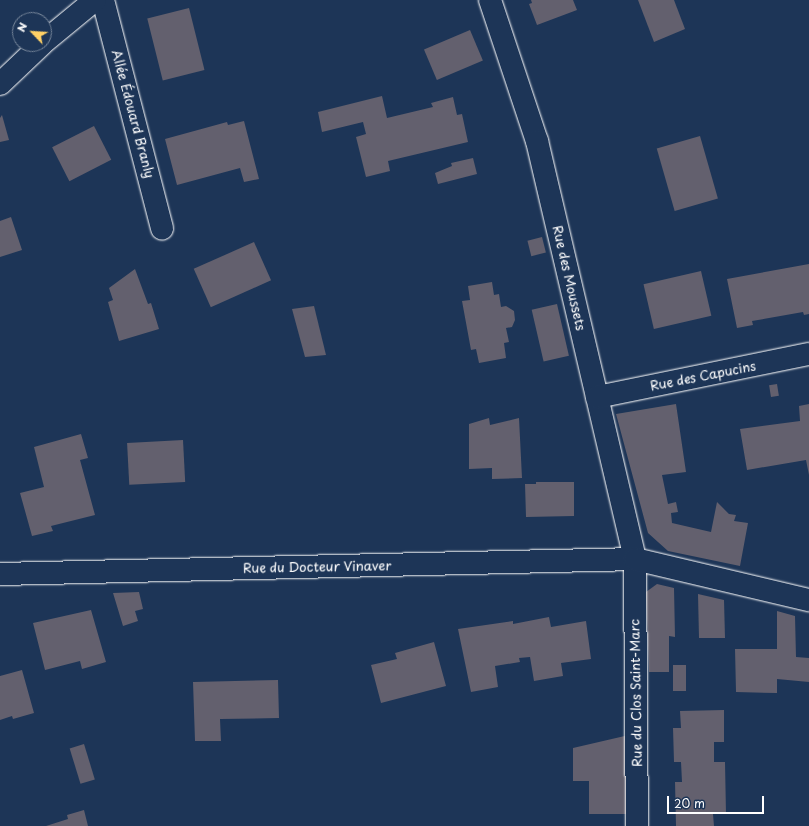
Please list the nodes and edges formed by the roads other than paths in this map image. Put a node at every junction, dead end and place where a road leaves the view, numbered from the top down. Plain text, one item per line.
1 (95, 0) edge
2 (103, 0) edge
3 (490, 0) edge
4 (52, 36) edge
5 (34, 52) edge
6 (0, 84) edge
7 (162, 228) dead end
8 (809, 354) edge
9 (597, 397) junction
10 (635, 559) junction
11 (0, 574) edge
12 (809, 600) edge
13 (637, 826) edge

1 - 4 street
2 - 7 street, Allée Édouard Branly
3 - 9 street, Rue des Moussets
5 - 6 street
8 - 9 street, Rue des Capucins
9 - 10 street, Rue des Moussets
10 - 11 street, Rue du Docteur Vinaver
10 - 12 street, Rue du Docteur Vinaver
10 - 13 street, Rue du Clos Saint-Marc

